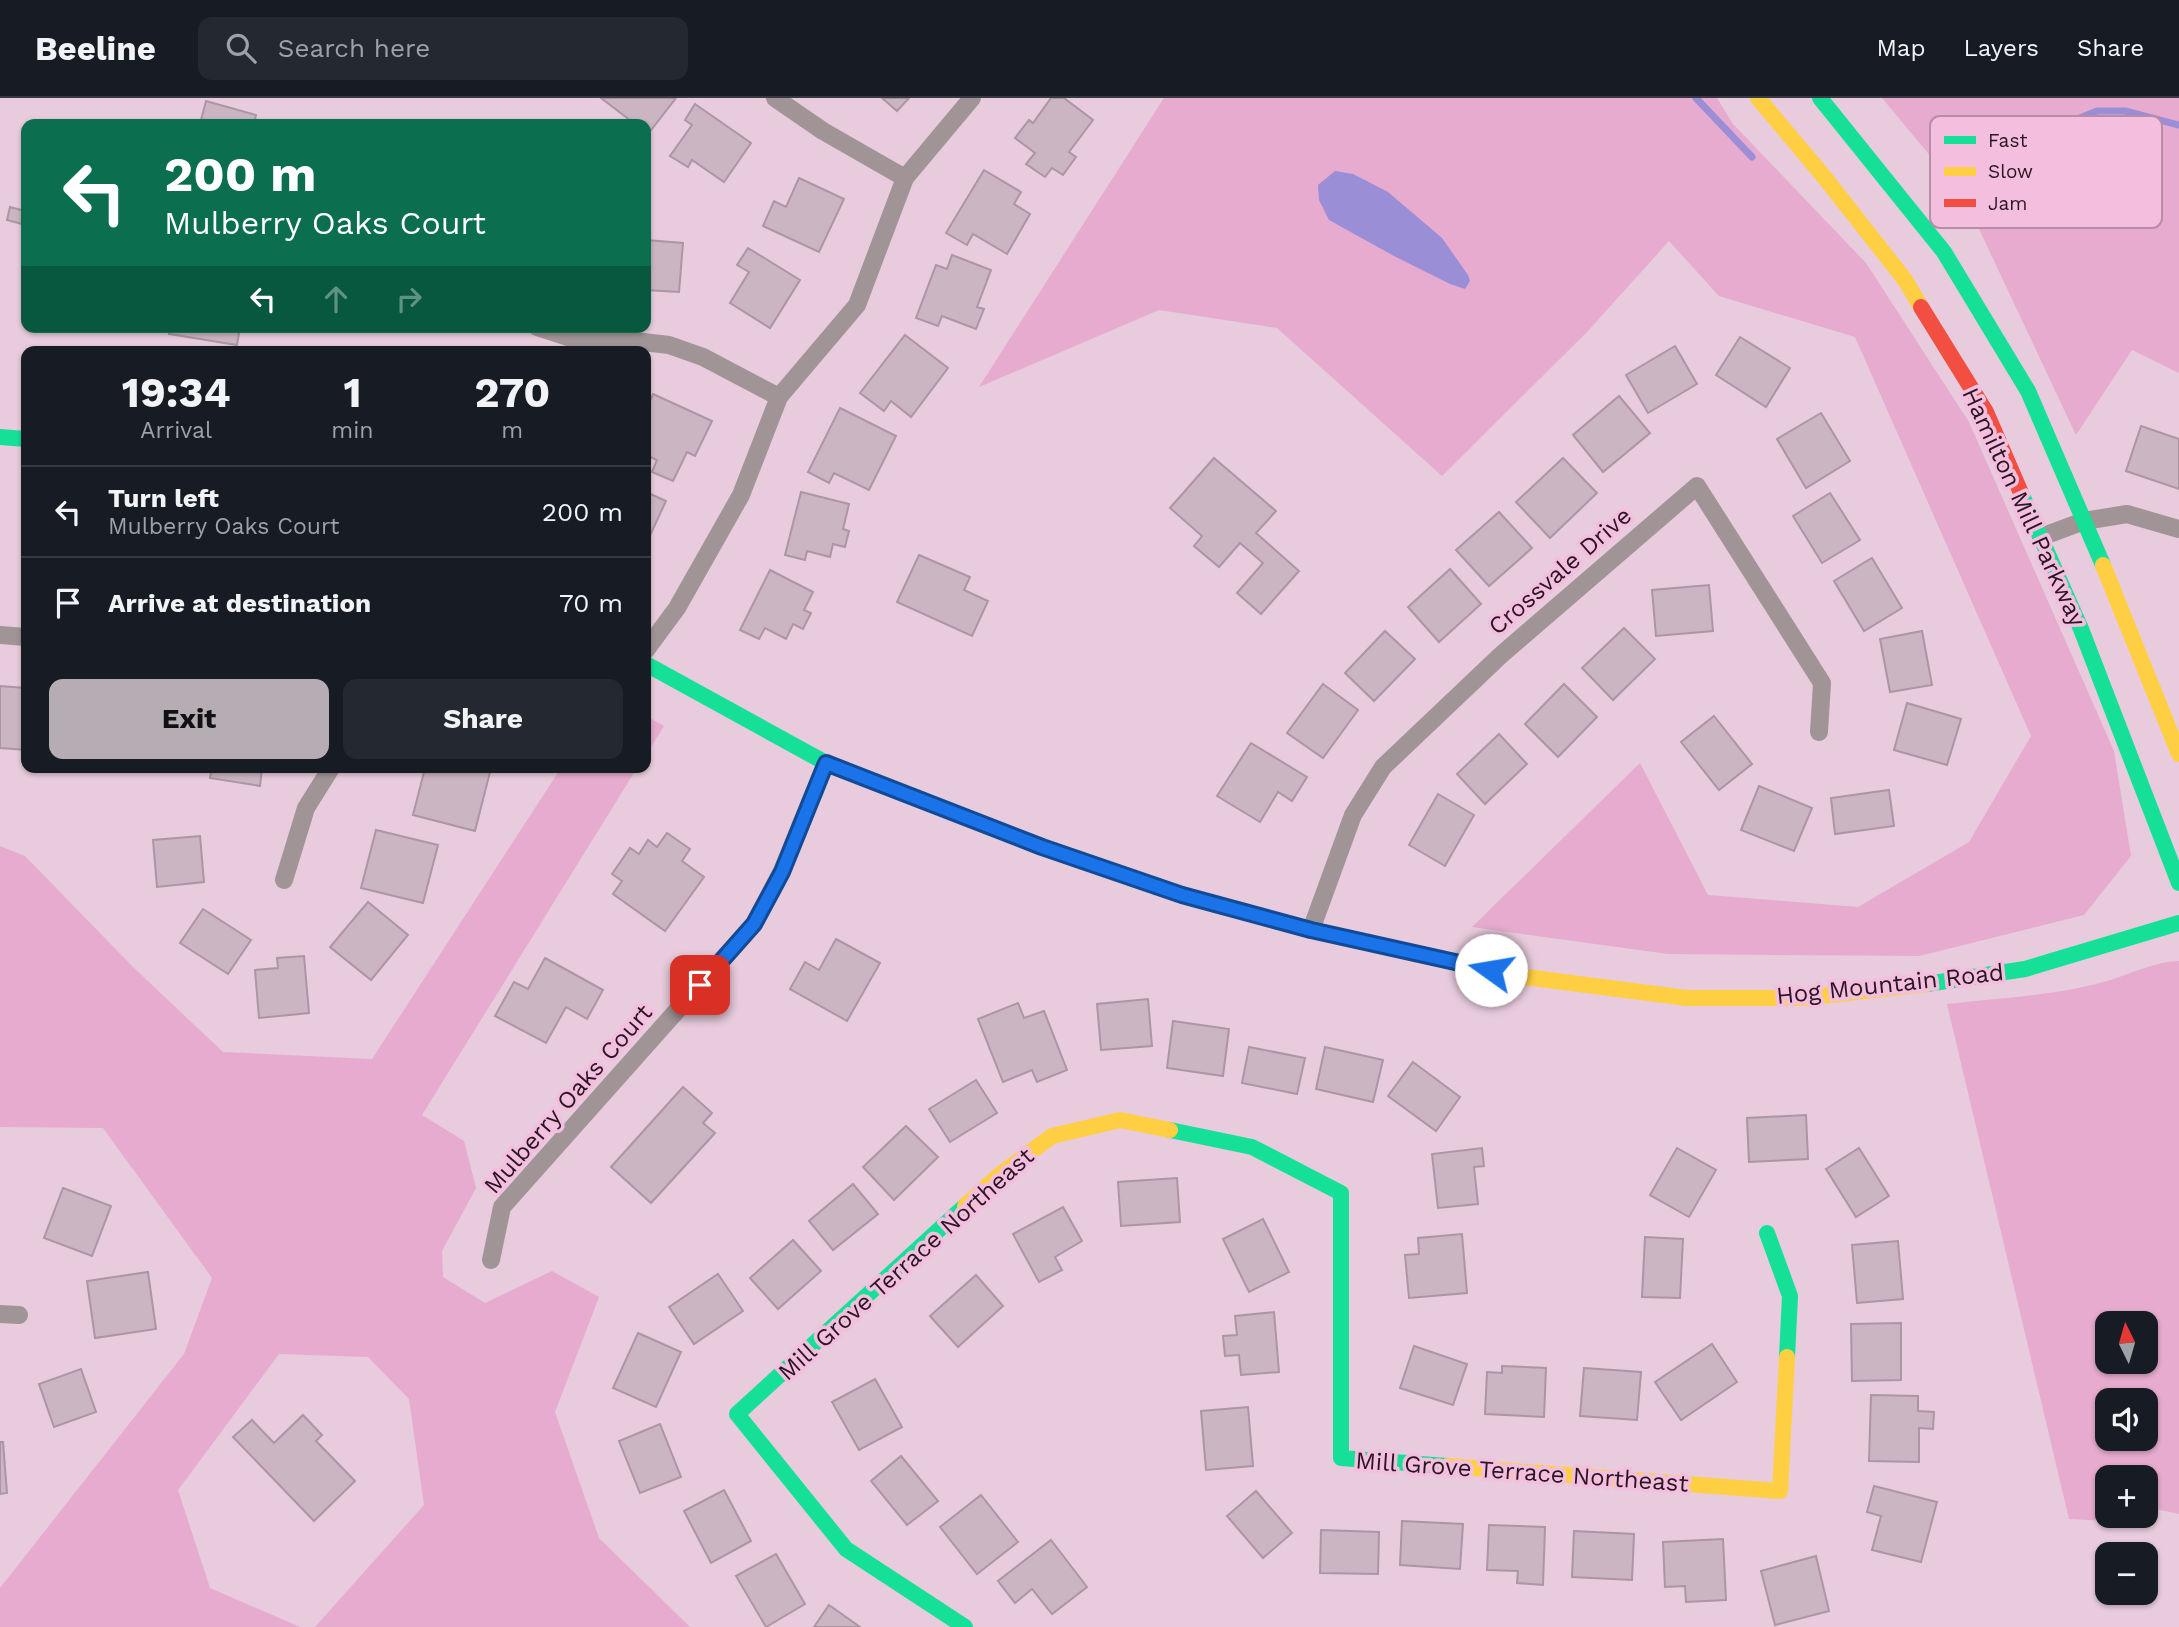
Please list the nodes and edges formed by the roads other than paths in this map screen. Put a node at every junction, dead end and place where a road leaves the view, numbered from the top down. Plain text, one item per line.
1 (775, 98) edge
2 (972, 98) edge
3 (1758, 98) edge
4 (1820, 98) edge
5 (905, 178) junction
6 (555, 333) edge
7 (779, 397) junction
8 (0, 437) edge
9 (21, 439) edge
10 (2084, 521) junction
11 (2179, 529) edge
12 (2041, 537) junction
13 (0, 635) edge
14 (21, 637) edge
15 (651, 643) edge
16 (651, 667) edge
17 (1819, 732) dead end
18 (2179, 754) edge
19 (826, 763) junction
20 (328, 773) edge
21 (284, 880) dead end
22 (2179, 883) edge
23 (2179, 923) edge
24 (1311, 930) junction
25 (1767, 1233) dead end
26 (491, 1260) dead end
27 (0, 1314) edge
28 (19, 1315) dead end
29 (965, 1627) edge

1 - 5 street
2 - 5 street
3 - 12 street, Hamilton Mill Parkway
4 - 10 street, Hamilton Mill Parkway
5 - 7 street
6 - 7 street
7 - 15 street
8 - 9 street
10 - 11 street
10 - 12 street
10 - 18 street, Hamilton Mill Parkway
12 - 22 street, Hamilton Mill Parkway
13 - 14 street
16 - 19 street, Hog Mountain Road
17 - 24 street, Crossvale Drive
19 - 24 street, Hog Mountain Road
19 - 26 street, Mulberry Oaks Court
20 - 21 street
23 - 24 street, Hog Mountain Road
25 - 29 street, Mill Grove Terrace Northeast
27 - 28 street

